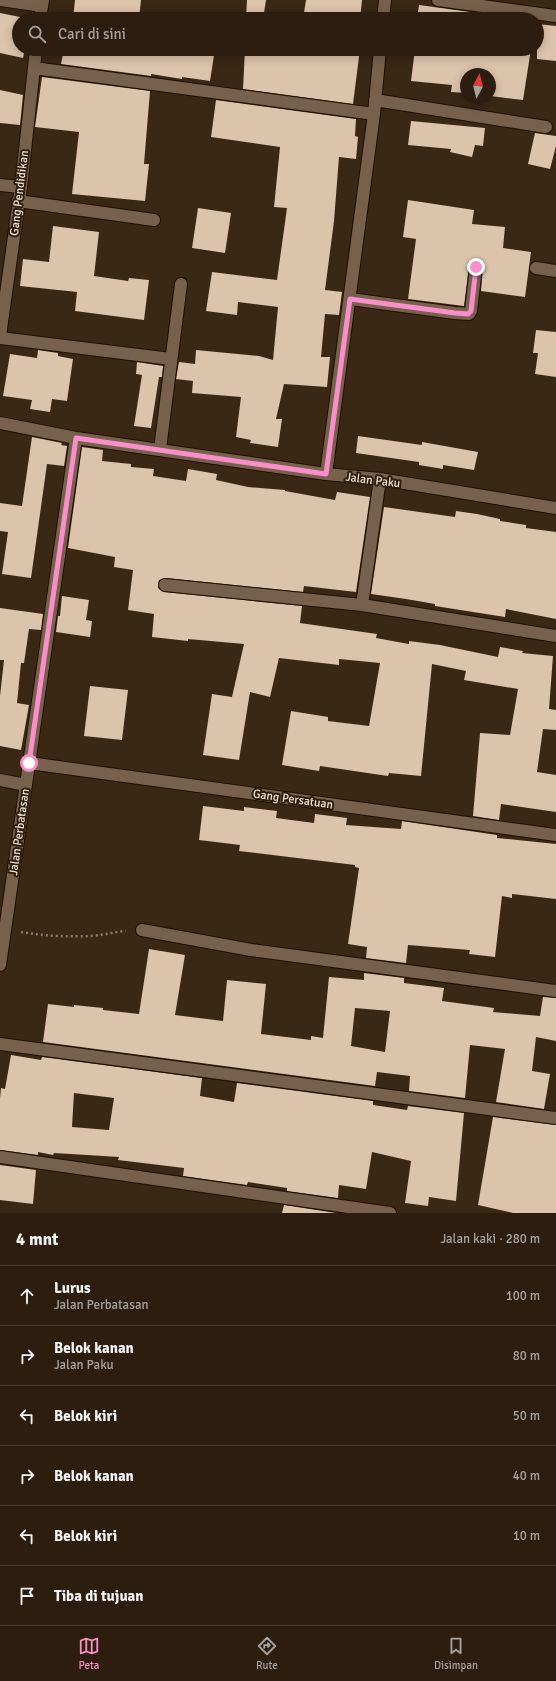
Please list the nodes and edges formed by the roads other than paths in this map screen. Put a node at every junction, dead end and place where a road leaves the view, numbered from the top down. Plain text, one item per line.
1 (1, 0) edge
2 (385, 0) edge
3 (438, 0) edge
4 (42, 3) edge
5 (384, 12) edge
6 (526, 12) edge
7 (544, 14) edge
8 (556, 16) edge
9 (35, 56) edge
10 (379, 56) edge
11 (34, 68) junction
12 (374, 100) junction
13 (374, 114) junction
14 (546, 128) dead end
15 (0, 184) edge
16 (20, 187) junction
17 (18, 201) junction
18 (154, 220) dead end
19 (476, 267) dead end
20 (536, 268) dead end
21 (556, 271) edge
22 (181, 284) dead end
23 (350, 299) junction
24 (1, 321) edge
25 (0, 337) edge
26 (172, 359) junction
27 (0, 423) edge
28 (76, 438) junction
29 (160, 449) junction
30 (326, 474) junction
31 (380, 479) junction
32 (556, 508) edge
33 (165, 585) dead end
34 (362, 605) junction
35 (556, 636) edge
36 (29, 763) junction
37 (0, 780) edge
38 (26, 785) junction
39 (556, 835) edge
40 (3, 929) edge
41 (142, 930) road end
42 (0, 965) edge
43 (556, 991) edge
44 (0, 1044) edge
45 (556, 1118) edge
46 (0, 1157) edge
47 (390, 1213) edge

1 - 4 street
2 - 5 street
3 - 6 street
7 - 8 street
9 - 11 street, Gang Pendidikan
10 - 12 street
11 - 13 street
11 - 16 street, Gang Pendidikan
12 - 13 street
12 - 14 street
13 - 23 street
15 - 16 street
16 - 17 street, Gang Pendidikan
17 - 18 street
17 - 24 street, Gang Pendidikan
19 - 23 street
20 - 21 street
22 - 26 street
23 - 30 street
24 - 25 street, Gang Pendidikan
25 - 26 street
26 - 29 street
27 - 28 street, Jalan Paku
28 - 29 street, Jalan Paku
28 - 36 street, Jalan Perbatasan
29 - 30 street, Jalan Paku
30 - 31 street, Jalan Paku
31 - 32 street, Jalan Paku
31 - 34 street
33 - 34 street
34 - 35 street
36 - 38 street, Jalan Perbatasan
36 - 39 street, Gang Persatuan
37 - 38 street
38 - 40 street, Jalan Perbatasan
40 - 42 street, Jalan Perbatasan
41 - 43 street
44 - 45 street
46 - 47 street

